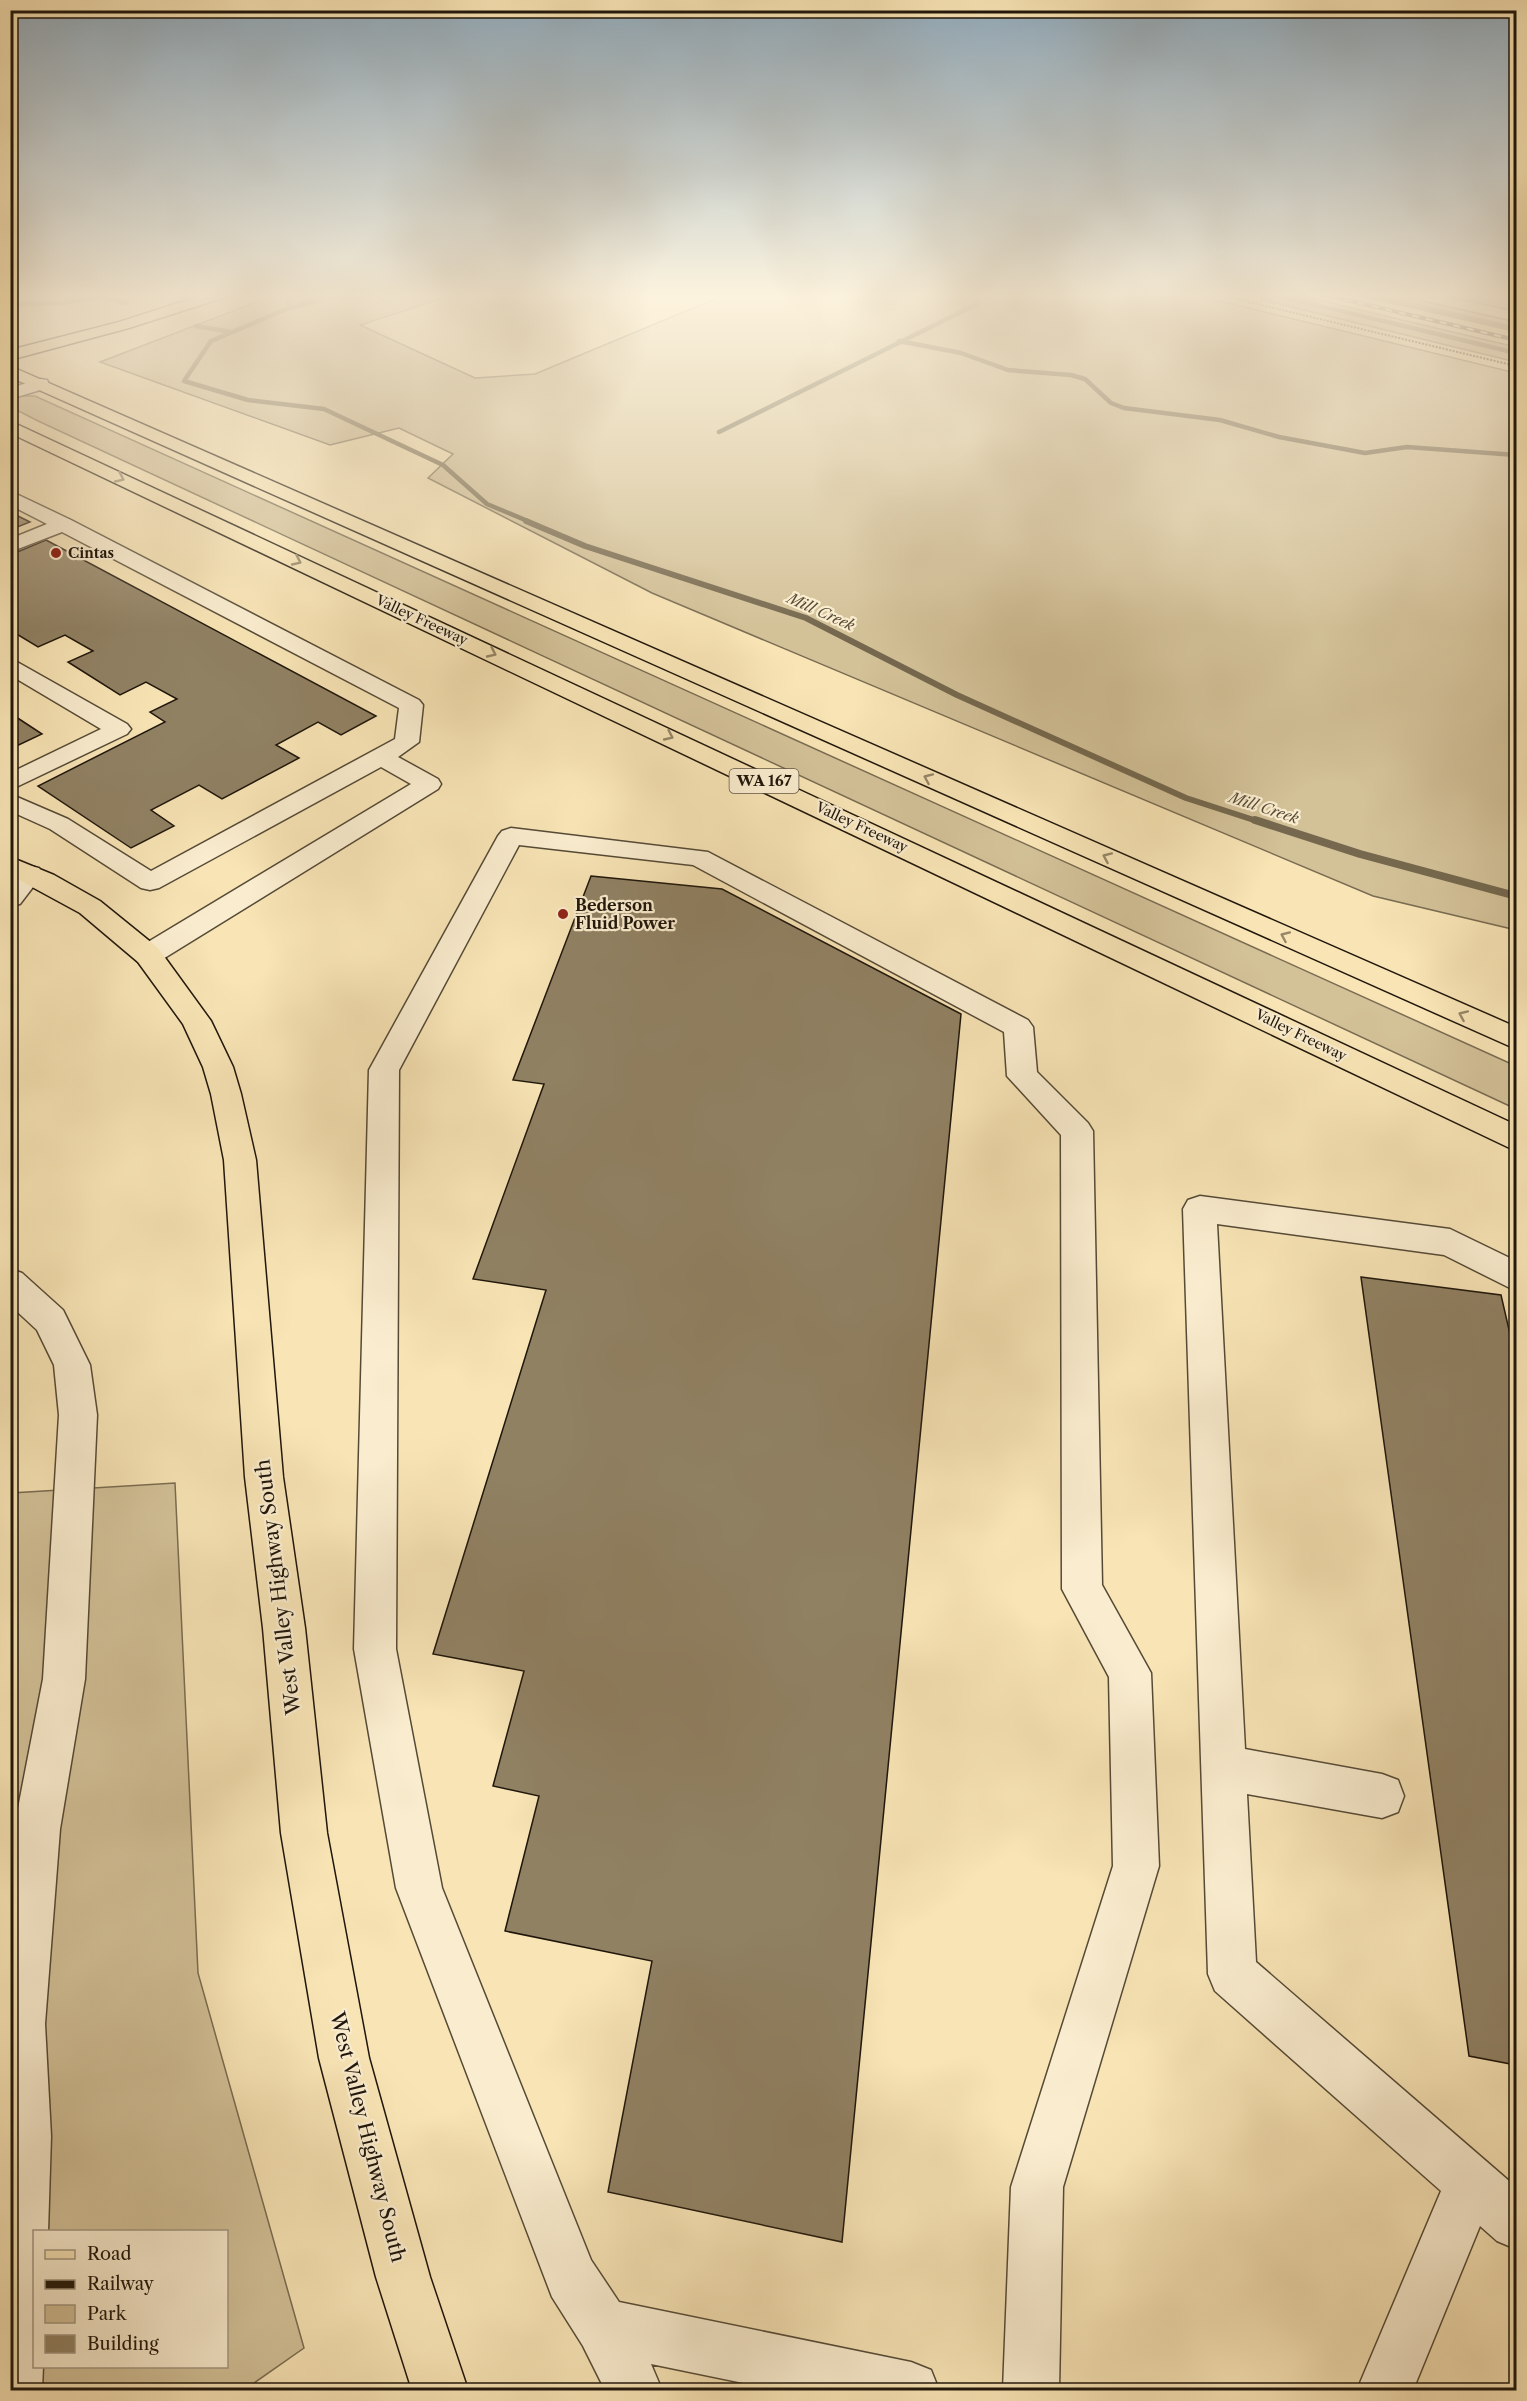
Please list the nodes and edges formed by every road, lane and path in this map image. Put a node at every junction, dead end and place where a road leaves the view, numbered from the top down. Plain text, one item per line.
1 (88, 405) edge
2 (10, 426) edge
3 (10, 497) edge
4 (64, 525) junction
5 (10, 546) edge
6 (10, 665) edge
7 (381, 757) junction
8 (10, 783) edge
9 (10, 801) edge
10 (17, 875) edge
11 (10, 898) edge
12 (148, 955) junction
13 (1516, 1039) edge
14 (1516, 1139) edge
15 (1516, 1277) edge
16 (10, 1283) edge
17 (1223, 1767) junction
18 (1382, 1796) dead end
19 (1471, 2182) junction
20 (1516, 2222) edge
21 (603, 2326) junction
22 (438, 2389) edge
23 (14, 2391) edge
24 (634, 2391) edge
25 (910, 2391) edge
26 (1031, 2391) edge
27 (1385, 2391) edge

13 -> 1 main road
2 -> 14 main road, Valley Freeway / WA 167
3 - 4 street
4 - 5 street
4 - 7 street
6 - 8 street
7 - 9 street
7 - 12 street
10 - 11 street
10 - 12 main road, West Valley Highway South
12 - 22 main road, West Valley Highway South
15 - 17 street
16 - 23 street
17 - 18 street
17 - 19 street
19 - 20 street
19 - 27 street
21 - 24 street
21 - 25 street
21 - 26 street

